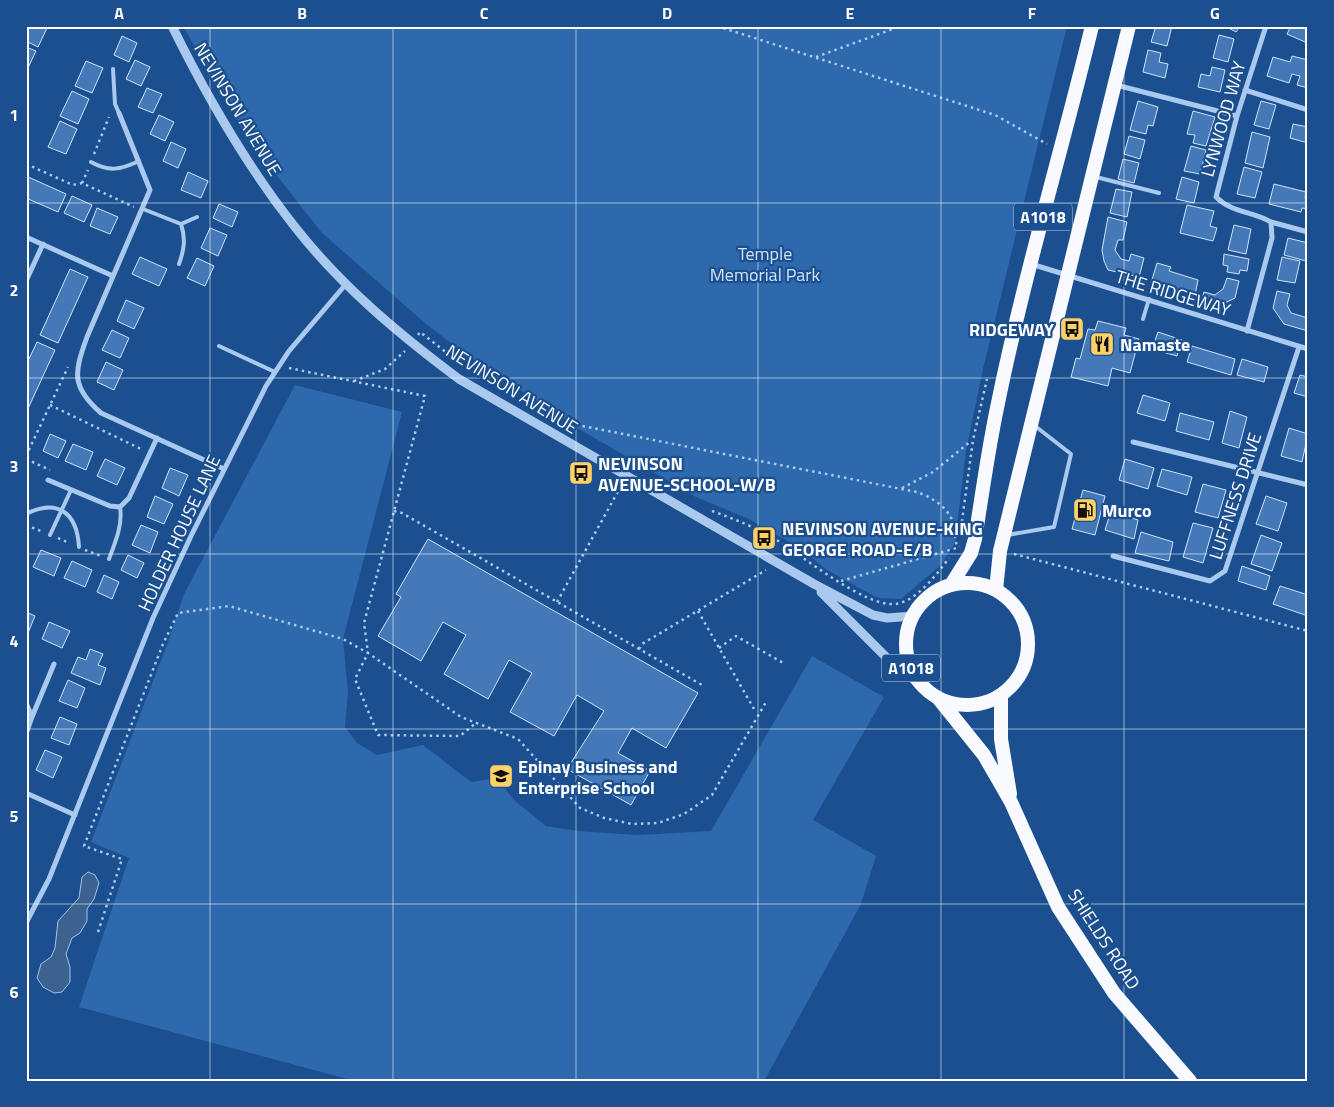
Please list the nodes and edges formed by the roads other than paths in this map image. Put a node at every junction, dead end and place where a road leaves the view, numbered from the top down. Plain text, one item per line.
1 (172, 26) edge
2 (1092, 26) edge
3 (1128, 26) edge
4 (1266, 26) edge
5 (113, 69) dead end
6 (1114, 84) junction
7 (1245, 90) junction
8 (1308, 110) edge
9 (119, 112) joint
10 (1237, 116) junction
11 (91, 162) road end
12 (139, 162) junction
13 (1091, 176) junction
14 (1159, 193) dead end
15 (142, 210) junction
16 (197, 217) dead end
17 (1271, 222) junction
18 (181, 224) junction
19 (1308, 232) edge
20 (26, 237) edge
21 (42, 244) junction
22 (179, 264) dead end
23 (1030, 264) junction
24 (1067, 275) junction
25 (113, 276) junction
26 (26, 281) edge
27 (346, 284) junction
28 (1148, 299) junction
29 (1143, 319) dead end
30 (1247, 331) junction
31 (219, 346) dead end
32 (1298, 346) junction
33 (1308, 349) edge
34 (275, 372) junction
35 (1031, 423) junction
36 (157, 438) junction
37 (1133, 442) dead end
38 (224, 469) junction
39 (1258, 472) junction
40 (48, 480) road end
41 (1308, 485) edge
42 (71, 490) junction
43 (120, 506) junction
44 (61, 510) junction
45 (26, 514) edge
46 (50, 535) road end
47 (1004, 536) junction
48 (79, 547) road end
49 (1113, 556) dead end
50 (109, 559) road end
51 (814, 584) junction
52 (951, 585) junction
53 (996, 590) junction
54 (913, 616) junction
55 (54, 664) dead end
56 (922, 686) junction
57 (1001, 696) junction
58 (939, 699) junction
59 (26, 702) edge
60 (32, 717) junction
61 (26, 734) edge
62 (26, 793) edge
63 (1011, 802) junction
64 (75, 814) junction
65 (26, 923) edge
66 (1190, 1081) edge

1 - 27 street, NEVINSON AVENUE
2 - 23 highway, A1018
3 - 6 highway, A1018
4 - 7 street, LYNWOOD WAY
5 - 9 lane
6 - 10 street
6 - 13 highway, A1018
7 - 8 street
7 - 10 street, LYNWOOD WAY
9 - 12 street
10 - 17 street, LYNWOOD WAY
11 - 12 lane
12 - 15 street
13 - 14 lane
13 - 24 highway, A1018
15 - 18 lane
15 - 25 street
16 - 18 lane
17 - 19 street
17 - 30 street
18 - 22 lane
20 - 21 street
21 - 25 street
21 - 26 street
23 - 24 street, THE RIDGEWAY
23 - 52 highway, A1018
24 - 28 street, THE RIDGEWAY
24 - 35 highway, A1018
25 - 36 street
27 - 34 street, HOLDER HOUSE LANE
27 - 51 street, NEVINSON AVENUE
28 - 29 lane
28 - 30 street, THE RIDGEWAY
30 - 32 street, THE RIDGEWAY
31 - 34 lane
32 - 33 street, THE RIDGEWAY
32 - 39 street, LUFFNESS DRIVE
34 - 38 street, HOLDER HOUSE LANE
35 - 47 highway, A1018
35 - 47 lane
36 - 38 street
36 - 43 street
37 - 39 street
38 - 64 street, HOLDER HOUSE LANE
39 - 41 street
39 - 49 street, LUFFNESS DRIVE
40 - 42 street
42 - 43 street
42 - 44 lane
43 - 50 lane
44 - 45 lane
44 - 46 lane
44 - 48 lane
47 - 53 highway, A1018
51 - 54 street, NEVINSON AVENUE
51 - 56 street, NEVINSON AVENUE
52 - 53 highway, A1018
52 - 54 highway, A1018
53 - 57 highway, A1018
54 - 56 highway, A1018
55 - 60 street
56 - 58 highway, A1018
57 - 58 highway, A1018
57 - 63 highway, SHIELDS ROAD / A1018
58 - 63 highway, SHIELDS ROAD / A1018
59 - 60 street
60 - 61 street
62 - 64 street
63 - 66 highway, SHIELDS ROAD / A1018
64 - 65 street, HOLDER HOUSE LANE

